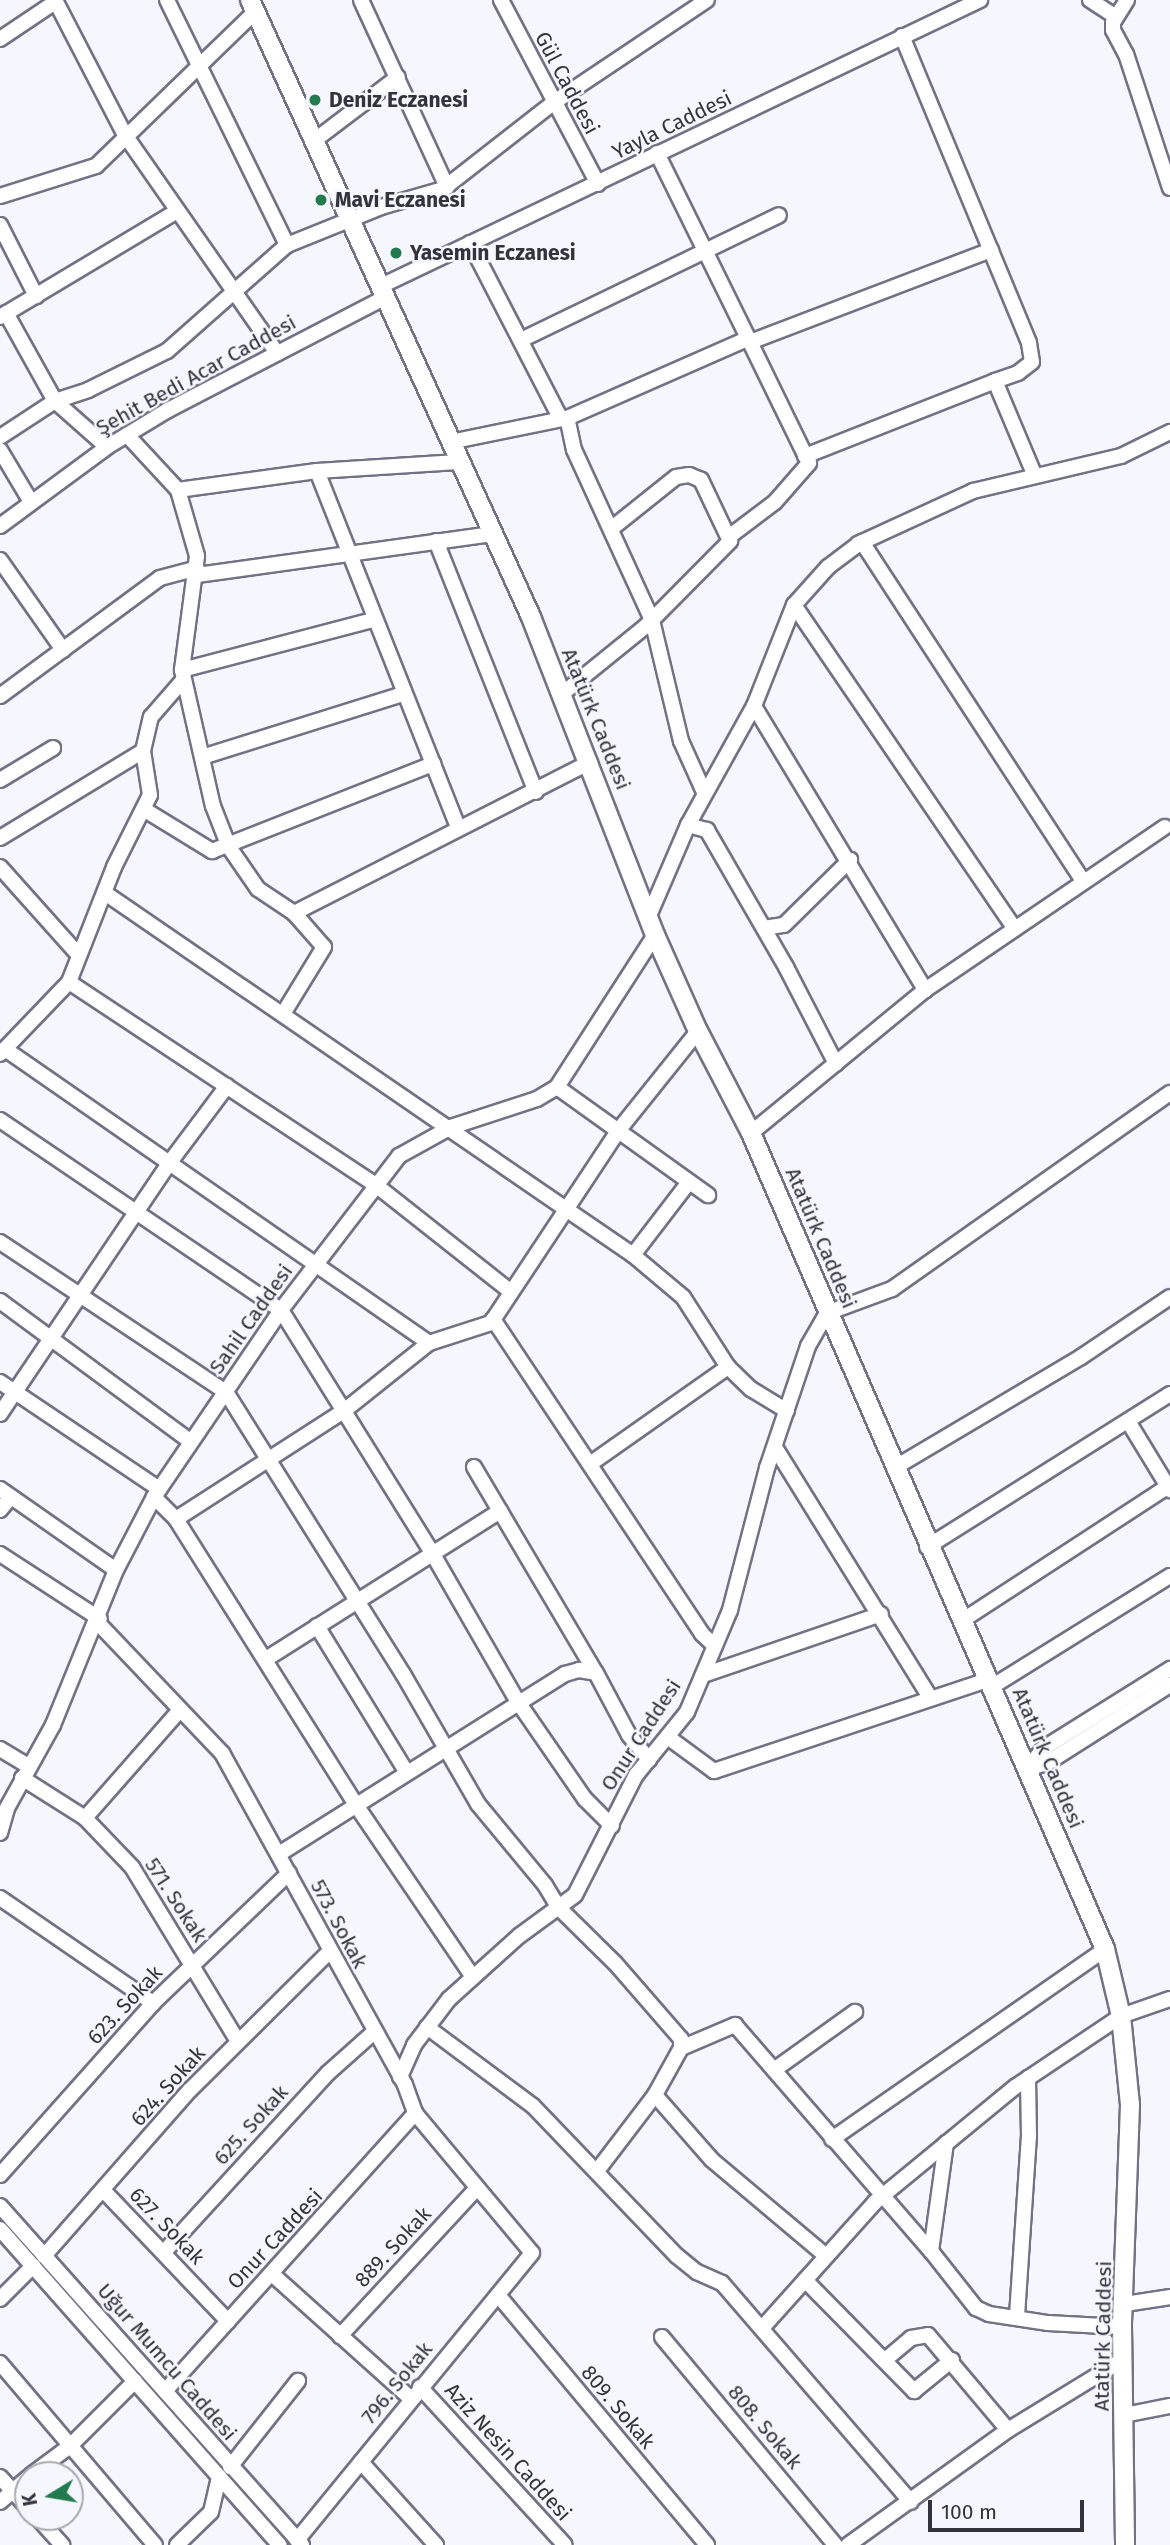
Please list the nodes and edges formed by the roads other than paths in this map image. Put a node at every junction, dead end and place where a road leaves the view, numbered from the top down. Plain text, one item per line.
1 (167, 0) edge
2 (362, 0) edge
3 (501, 0) edge
4 (706, 0) edge
5 (980, 0) edge
6 (1090, 0) edge
7 (1127, 0) edge
8 (55, 1) edge
9 (253, 6) edge
10 (1115, 17) junction
11 (902, 36) junction
12 (0, 39) edge
13 (201, 68) junction
14 (398, 77) junction
15 (554, 103) junction
16 (125, 135) junction
17 (314, 140) junction
18 (657, 153) junction
19 (598, 184) junction
20 (447, 187) junction
21 (1170, 188) edge
22 (0, 196) edge
23 (177, 211) junction
24 (779, 215) dead end
25 (351, 218) junction
26 (0, 225) edge
27 (470, 243) junction
28 (287, 245) junction
29 (706, 247) junction
30 (991, 250) junction
31 (232, 290) junction
32 (383, 292) junction
33 (37, 296) junction
34 (3, 315) edge
35 (523, 339) junction
36 (748, 340) junction
37 (276, 353) junction
38 (995, 381) junction
39 (55, 401) junction
40 (564, 419) junction
41 (1170, 432) edge
42 (127, 435) junction
43 (0, 437) edge
44 (450, 442) junction
45 (107, 447) junction
46 (0, 450) edge
47 (805, 456) junction
48 (458, 462) junction
49 (317, 471) junction
50 (1034, 474) junction
51 (178, 490) junction
52 (31, 502) junction
53 (0, 526) edge
54 (612, 528) junction
55 (494, 534) junction
56 (730, 536) junction
57 (436, 541) junction
58 (862, 542) junction
59 (348, 552) junction
60 (0, 560) edge
61 (197, 571) junction
62 (794, 605) junction
63 (373, 620) junction
64 (652, 620) junction
65 (64, 650) junction
66 (182, 675) junction
67 (403, 694) junction
68 (562, 694) junction
69 (0, 696) edge
70 (754, 706) junction
71 (53, 748) dead end
72 (143, 751) junction
73 (202, 757) junction
74 (590, 762) junction
75 (433, 764) junction
76 (0, 780) edge
77 (536, 792) junction
78 (704, 792) junction
79 (145, 810) junction
80 (688, 825) junction
81 (458, 827) junction
82 (1164, 827) dead end
83 (0, 838) edge
84 (229, 847) junction
85 (850, 860) junction
86 (0, 867) edge
87 (1083, 881) junction
88 (104, 893) junction
89 (294, 913) junction
90 (648, 918) junction
91 (764, 928) junction
92 (1015, 929) junction
93 (655, 935) junction
94 (77, 953) junction
95 (69, 982) junction
96 (925, 990) junction
97 (282, 1014) junction
98 (698, 1031) junction
99 (3, 1052) edge
100 (836, 1064) junction
101 (227, 1086) junction
102 (557, 1087) junction
103 (1170, 1093) edge
104 (0, 1120) edge
105 (451, 1127) junction
106 (618, 1131) junction
107 (751, 1133) junction
108 (167, 1166) junction
109 (689, 1182) junction
110 (377, 1186) junction
111 (708, 1195) dead end
112 (565, 1209) junction
113 (137, 1213) junction
114 (0, 1242) edge
115 (633, 1255) junction
116 (316, 1262) junction
117 (511, 1292) junction
118 (82, 1297) junction
119 (1170, 1297) edge
120 (0, 1301) edge
121 (281, 1310) junction
122 (827, 1312) junction
123 (493, 1319) junction
124 (52, 1337) junction
125 (429, 1343) junction
126 (728, 1367) junction
127 (0, 1382) edge
128 (226, 1392) junction
129 (15, 1394) junction
130 (1170, 1394) edge
131 (345, 1410) junction
132 (787, 1410) junction
133 (0, 1414) edge
134 (1128, 1421) junction
135 (191, 1442) junction
136 (776, 1449) junction
137 (266, 1461) junction
138 (590, 1464) junction
139 (474, 1467) dead end
140 (894, 1468) junction
141 (1169, 1487) edge
142 (5, 1493) edge
143 (156, 1493) junction
144 (0, 1510) edge
145 (500, 1511) junction
146 (176, 1519) junction
147 (928, 1547) junction
148 (0, 1554) edge
149 (434, 1556) junction
150 (116, 1570) junction
151 (1170, 1576) edge
152 (355, 1601) junction
153 (881, 1614) junction
154 (963, 1620) junction
155 (99, 1621) junction
156 (317, 1626) junction
157 (714, 1645) junction
158 (266, 1659) junction
159 (1170, 1669) edge
160 (596, 1673) junction
161 (703, 1675) junction
162 (991, 1683) junction
163 (1170, 1685) edge
164 (929, 1696) junction
165 (519, 1702) junction
166 (180, 1710) junction
167 (669, 1738) junction
168 (447, 1748) junction
169 (0, 1749) edge
170 (649, 1760) junction
171 (1027, 1769) junction
172 (25, 1772) junction
173 (407, 1773) junction
174 (356, 1805) junction
175 (85, 1818) junction
176 (612, 1826) junction
177 (1, 1829) edge
178 (279, 1854) junction
179 (289, 1873) junction
180 (0, 1898) edge
181 (559, 1908) junction
182 (1105, 1949) junction
183 (330, 1951) junction
184 (192, 1965) junction
185 (473, 1977) junction
186 (1170, 1999) edge
187 (153, 2003) junction
188 (855, 2012) dead end
189 (1121, 2016) junction
190 (427, 2027) junction
191 (373, 2032) junction
192 (238, 2040) junction
193 (681, 2048) junction
194 (774, 2070) junction
195 (400, 2077) junction
196 (1028, 2078) junction
197 (655, 2095) junction
198 (415, 2113) junction
199 (832, 2139) junction
200 (946, 2143) junction
201 (597, 2171) junction
202 (0, 2175) edge
203 (477, 2188) junction
204 (104, 2191) junction
205 (882, 2197) junction
206 (0, 2206) edge
207 (0, 2229) edge
208 (931, 2251) junction
209 (164, 2252) junction
210 (533, 2253) joint
211 (826, 2256) junction
212 (38, 2261) junction
213 (272, 2274) junction
214 (805, 2280) junction
215 (498, 2295) junction
216 (1170, 2297) edge
217 (0, 2299) edge
218 (1125, 2304) junction
219 (1017, 2316) junction
220 (228, 2321) junction
221 (763, 2326) junction
222 (1122, 2327) junction
223 (340, 2336) junction
224 (662, 2337) dead end
225 (1124, 2358) junction
226 (886, 2360) junction
227 (952, 2360) junction
228 (0, 2363) edge
229 (135, 2381) junction
230 (298, 2381) dead end
231 (420, 2387) junction
232 (165, 2391) junction
233 (410, 2398) junction
234 (1170, 2406) edge
235 (1125, 2415) junction
236 (1008, 2430) junction
237 (70, 2446) junction
238 (50, 2461) edge
239 (361, 2462) junction
240 (225, 2472) junction
241 (0, 2477) edge
242 (12, 2490) junction
243 (14, 2492) edge
244 (0, 2502) edge
245 (911, 2502) junction
246 (50, 2531) edge
247 (299, 2543) edge
248 (278, 2544) edge
249 (62, 2545) edge
250 (155, 2545) edge
251 (177, 2545) edge
252 (436, 2545) edge
253 (565, 2545) edge
254 (707, 2545) edge
255 (835, 2545) edge
256 (848, 2545) edge
257 (1125, 2545) edge

1 - 13 street
2 - 14 street
3 - 15 street, Gül Caddesi
4 - 15 street
5 - 11 street, Yayla Caddesi
6 - 10 street
7 - 10 street
8 - 12 street
8 - 16 street
9 - 13 street
9 - 17 main road, Atatürk Caddesi
10 - 21 street
11 - 18 street, Yayla Caddesi
11 - 30 street
13 - 16 street
13 - 28 street
14 - 17 street
14 - 20 street
15 - 19 street, Gül Caddesi
15 - 20 street
16 - 22 street
16 - 23 street
17 - 25 main road, Atatürk Caddesi
18 - 19 street, Yayla Caddesi
18 - 29 street
19 - 27 street, Yayla Caddesi
20 - 25 street
23 - 31 street
23 - 33 street
24 - 29 street
25 - 28 street
25 - 32 main road, Atatürk Caddesi
26 - 33 street
27 - 32 street, Yayla Caddesi
27 - 35 street
28 - 31 street
29 - 35 street
29 - 36 street
30 - 36 street
30 - 38 street
31 - 37 street
31 - 39 street
32 - 37 street, Şehit Bedi Acar Caddesi
32 - 44 main road, Atatürk Caddesi
33 - 34 street
34 - 39 street
35 - 40 street
36 - 40 street
36 - 47 street
37 - 42 street, Şehit Bedi Acar Caddesi
38 - 47 street
38 - 50 street
39 - 43 street
39 - 45 street
40 - 44 street
40 - 54 street
41 - 50 street
42 - 45 street, Şehit Bedi Acar Caddesi
42 - 51 street
44 - 48 main road, Atatürk Caddesi
45 - 52 street, Şehit Bedi Acar Caddesi
46 - 52 street
47 - 56 street
48 - 49 street
48 - 55 main road, Atatürk Caddesi
49 - 51 street
49 - 59 street
50 - 58 street
51 - 61 street
52 - 53 street, Şehit Bedi Acar Caddesi
54 - 56 street
54 - 64 street
55 - 57 street
55 - 68 main road, Atatürk Caddesi
56 - 64 street
57 - 59 street
57 - 77 street
58 - 62 street
58 - 87 street
59 - 61 street
59 - 63 street
60 - 65 street
61 - 65 street
61 - 66 street
62 - 70 street
62 - 92 street
63 - 66 street
63 - 67 street
64 - 68 street
64 - 78 street
65 - 69 street
66 - 72 street
66 - 73 street
67 - 73 street
67 - 75 street
68 - 74 main road, Atatürk Caddesi
70 - 78 street
70 - 85 street
71 - 76 street
72 - 79 street
72 - 83 street
73 - 84 street
74 - 77 street
74 - 90 main road, Atatürk Caddesi
75 - 81 street
75 - 84 street
77 - 81 street
78 - 80 street
79 - 84 street
79 - 88 street
80 - 90 street
80 - 91 street
81 - 89 street
82 - 87 street
84 - 89 street
85 - 91 street
85 - 96 street
86 - 94 street
87 - 92 street
88 - 94 street
88 - 97 street
89 - 97 street
90 - 93 main road, Atatürk Caddesi
91 - 100 street
92 - 96 street
93 - 98 main road, Atatürk Caddesi
93 - 102 street
94 - 95 street
95 - 99 street
95 - 101 street
96 - 100 street
97 - 105 street
98 - 106 street
98 - 107 main road, Atatürk Caddesi
99 - 108 street
100 - 107 street
101 - 108 street
101 - 110 street
102 - 105 street, Sahil Caddesi
102 - 106 street
103 - 122 street
104 - 113 street
105 - 110 street, Sahil Caddesi
105 - 112 street
106 - 109 street
106 - 112 street
107 - 122 main road, Atatürk Caddesi
108 - 113 street
108 - 116 street
109 - 111 street
109 - 115 street
110 - 116 street, Sahil Caddesi
110 - 117 street
112 - 115 street
112 - 117 street
113 - 118 street
113 - 121 street
114 - 118 street
115 - 126 street
116 - 121 street, Sahil Caddesi
116 - 125 street
117 - 123 street
118 - 124 street
118 - 128 street
119 - 140 street
120 - 124 street
121 - 128 street, Sahil Caddesi
121 - 131 street
122 - 132 street, Onur Caddesi
122 - 140 main road, Atatürk Caddesi
123 - 125 street
123 - 138 street
124 - 129 street
124 - 135 street
125 - 131 street
126 - 132 street
126 - 138 street
127 - 129 street
128 - 135 street, Sahil Caddesi
128 - 137 street
129 - 133 street
129 - 143 street
130 - 134 street
131 - 137 street
131 - 149 street
132 - 136 street, Onur Caddesi
134 - 141 street
134 - 147 street
135 - 143 street, Sahil Caddesi
136 - 153 street
136 - 157 street, Onur Caddesi
137 - 146 street
137 - 152 street
138 - 157 street
139 - 145 street
140 - 147 main road, Atatürk Caddesi
141 - 154 street
142 - 144 street
142 - 150 street
143 - 146 street
143 - 150 street, Sahil Caddesi
145 - 149 street
145 - 160 street
146 - 158 street
147 - 154 main road, Atatürk Caddesi
148 - 155 street, 573. Sokak
149 - 152 street
149 - 165 street
150 - 155 street, Sahil Caddesi
151 - 162 street
152 - 156 street
152 - 168 street
153 - 161 street
153 - 164 street
154 - 162 main road, Atatürk Caddesi
155 - 166 street, 573. Sokak
155 - 172 street, Sahil Caddesi
156 - 158 street
156 - 173 street
157 - 161 street, Onur Caddesi
158 - 174 street
159 - 171 street
160 - 165 street
160 - 170 street
161 - 167 street, Onur Caddesi
162 - 164 street
162 - 171 main road, Atatürk Caddesi
163 - 171 street
164 - 167 street
165 - 168 street
165 - 176 street
166 - 175 street
166 - 178 street, 573. Sokak
167 - 170 street, Onur Caddesi
168 - 173 street
168 - 181 street
169 - 172 street, 571. Sokak
170 - 176 street, Onur Caddesi
171 - 182 main road, Atatürk Caddesi
172 - 175 street, 571. Sokak
172 - 177 street, Sahil Caddesi
173 - 174 street
174 - 178 street
174 - 185 street
175 - 184 street, 571. Sokak
176 - 181 street, Onur Caddesi
178 - 179 street, 573. Sokak
179 - 183 street, 573. Sokak
179 - 184 street, 623. Sokak
180 - 187 street
181 - 185 street, Onur Caddesi
181 - 193 street
182 - 189 main road, Atatürk Caddesi
182 - 199 street
183 - 191 street, 573. Sokak
183 - 192 street, 624. Sokak
184 - 187 street, 623. Sokak
184 - 192 street, 571. Sokak
185 - 190 street, Onur Caddesi
186 - 189 street
187 - 202 street, 623. Sokak
188 - 194 street
189 - 196 street
189 - 218 main road, Atatürk Caddesi
190 - 195 street, Onur Caddesi
190 - 201 street
191 - 195 street, 573. Sokak
191 - 209 street, 625. Sokak
192 - 204 street, 624. Sokak
193 - 194 street
193 - 197 street
194 - 199 street
195 - 198 street, 573. Sokak
196 - 200 street
196 - 219 street
197 - 201 street
197 - 211 street
198 - 203 street, 573. Sokak
198 - 213 street, Onur Caddesi
199 - 205 street
200 - 205 street
200 - 208 street
201 - 221 street
203 - 210 street, 573. Sokak
203 - 223 street, 889. Sokak
204 - 209 street, 627. Sokak
204 - 212 street, 624. Sokak
205 - 208 street
205 - 211 street
206 - 212 street, Uğur Mumcu Caddesi
207 - 212 street, Uğur Mumcu Caddesi
208 - 219 street
209 - 220 street, 627. Sokak
210 - 215 street, 796. Sokak
211 - 214 street
212 - 217 street, 624. Sokak
212 - 229 street, Uğur Mumcu Caddesi
212 - 232 street, Uğur Mumcu Caddesi
213 - 220 street, Onur Caddesi
213 - 223 street
214 - 221 street
214 - 226 street
215 - 231 street, 796. Sokak
215 - 254 street, 809. Sokak
216 - 218 street
218 - 222 main road, Atatürk Caddesi
219 - 222 street
220 - 232 street, Onur Caddesi
221 - 245 street
222 - 225 main road, Atatürk Caddesi
223 - 233 street
224 - 255 street, 808. Sokak
225 - 235 main road, Atatürk Caddesi
225 - 236 street
226 - 227 street
226 - 227 street
227 - 236 street
228 - 237 street
229 - 237 street
229 - 240 street, Uğur Mumcu Caddesi
230 - 240 street
231 - 233 street, 796. Sokak
231 - 253 street, Aziz Nesin Caddesi
232 - 240 street, Uğur Mumcu Caddesi
233 - 239 street, 796. Sokak
234 - 235 street
235 - 257 main road, Atatürk Caddesi
236 - 245 street
237 - 238 street
237 - 250 street
239 - 247 street, 796. Sokak
239 - 252 street
240 - 247 street, Uğur Mumcu Caddesi
240 - 248 street, Uğur Mumcu Caddesi
240 - 251 street
241 - 242 street
242 - 243 street
242 - 244 street
245 - 256 street
246 - 249 street

